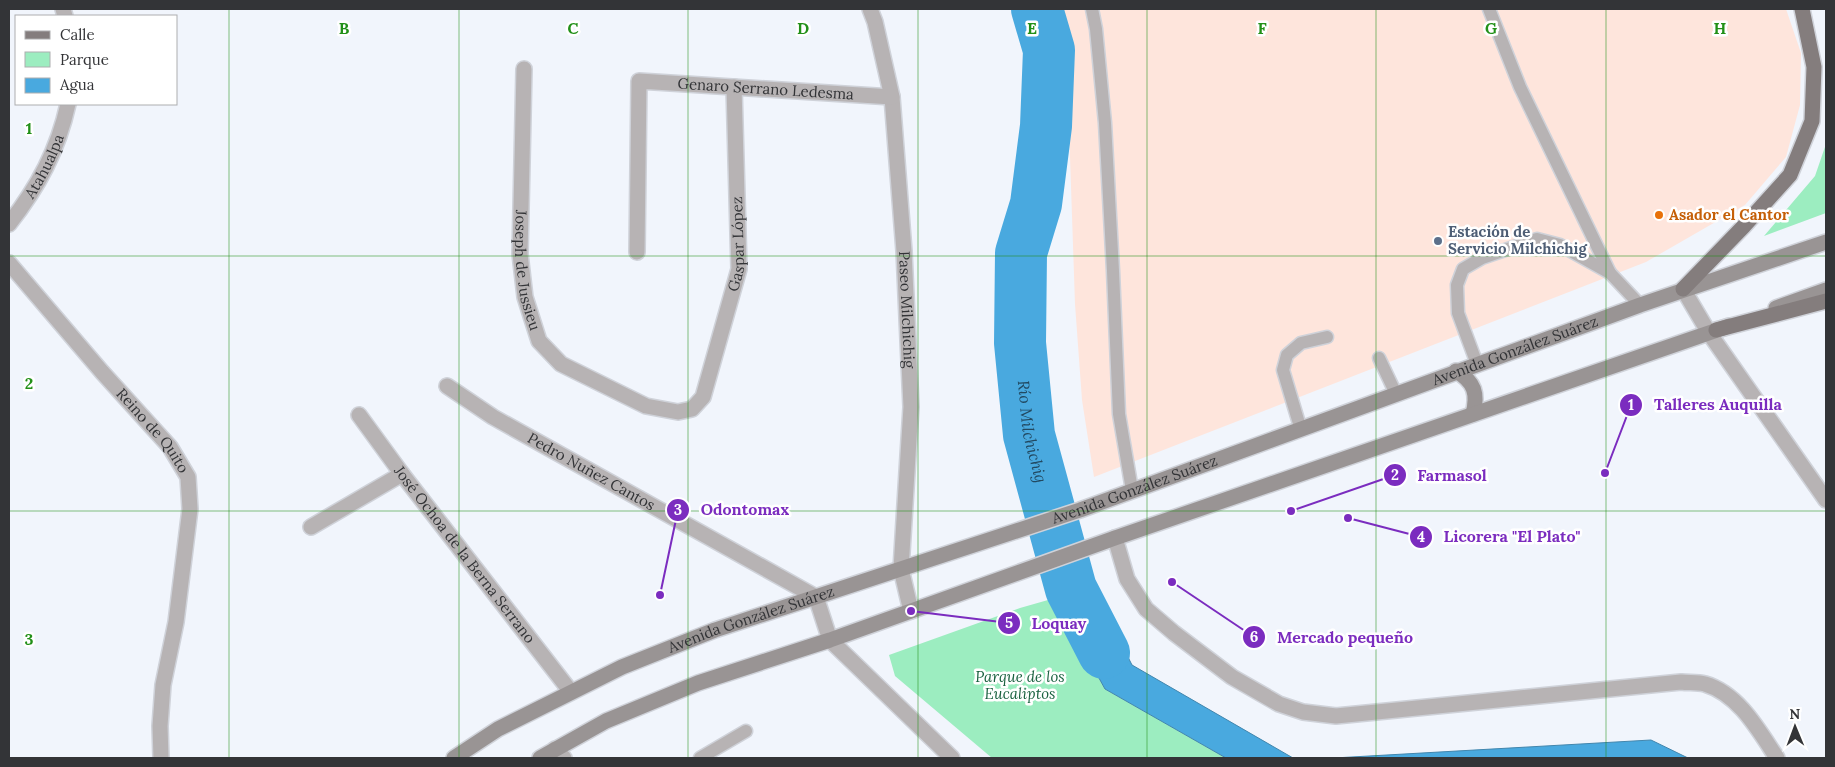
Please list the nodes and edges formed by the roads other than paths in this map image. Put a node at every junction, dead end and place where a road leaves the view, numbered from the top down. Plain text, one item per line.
1 (870, 9) edge
2 (1092, 9) edge
3 (1489, 9) edge
4 (1802, 9) edge
5 (524, 68) dead end
6 (734, 86) junction
7 (892, 97) junction
8 (68, 105) edge
9 (11, 216) edge
10 (1826, 242) edge
11 (637, 252) dead end
12 (9, 263) edge
13 (1610, 273) junction
14 (1683, 289) junction
15 (1826, 290) edge
16 (1826, 300) edge
17 (1640, 305) junction
18 (1712, 332) junction
19 (1327, 337) dead end
20 (1379, 358) dead end
21 (1477, 364) junction
22 (1456, 372) junction
23 (447, 386) dead end
24 (1396, 394) junction
25 (703, 397) joint
26 (1474, 414) junction
27 (359, 415) dead end
28 (1301, 430) junction
29 (402, 474) junction
30 (1132, 490) junction
31 (1826, 500) edge
32 (311, 527) dead end
33 (1115, 538) junction
34 (901, 569) junction
35 (816, 597) junction
36 (911, 611) junction
37 (830, 640) junction
38 (571, 692) junction
39 (746, 731) dead end
40 (560, 754) edge
41 (161, 758) edge
42 (454, 758) edge
43 (540, 758) edge
44 (700, 758) edge
45 (952, 758) edge
46 (1777, 758) edge

1 - 7 street, Paseo Milchichig
2 - 30 lane
3 - 13 lane
4 - 14 main road
5 - 25 street, Joseph de Jussieu
6 - 7 street, Genaro Serrano Ledesma
6 - 11 street, Genaro Serrano Ledesma
6 - 25 street, Gaspar López
7 - 34 street, Paseo Milchichig
8 - 9 street, Atahualpa
10 - 14 main road, Avenida González Suárez
12 - 41 street, Reino de Quito
13 - 17 lane
13 - 21 lane
14 - 17 main road, Avenida González Suárez
14 - 18 street
15 - 18 main road
16 - 18 main road
17 - 21 main road, Avenida González Suárez
18 - 26 main road
18 - 31 street
19 - 28 lane
20 - 24 lane
21 - 22 main road, Avenida González Suárez
22 - 24 main road, Avenida González Suárez
22 - 26 main road
23 - 35 street, Pedro Nuñez Cantos
24 - 28 main road, Avenida González Suárez
26 - 33 main road
27 - 29 street, José Ochoa de la Berna Serrano
28 - 30 main road, Avenida González Suárez
29 - 32 street
29 - 38 street, José Ochoa de la Berna Serrano
30 - 34 main road, Avenida González Suárez
33 - 36 main road
33 - 46 street
34 - 35 main road, Avenida González Suárez
34 - 36 street, Paseo Milchichig
35 - 37 street
35 - 38 main road, Avenida González Suárez
36 - 37 main road
37 - 40 main road
37 - 45 street
38 - 42 main road, Avenida González Suárez
39 - 44 lane
40 - 43 main road

